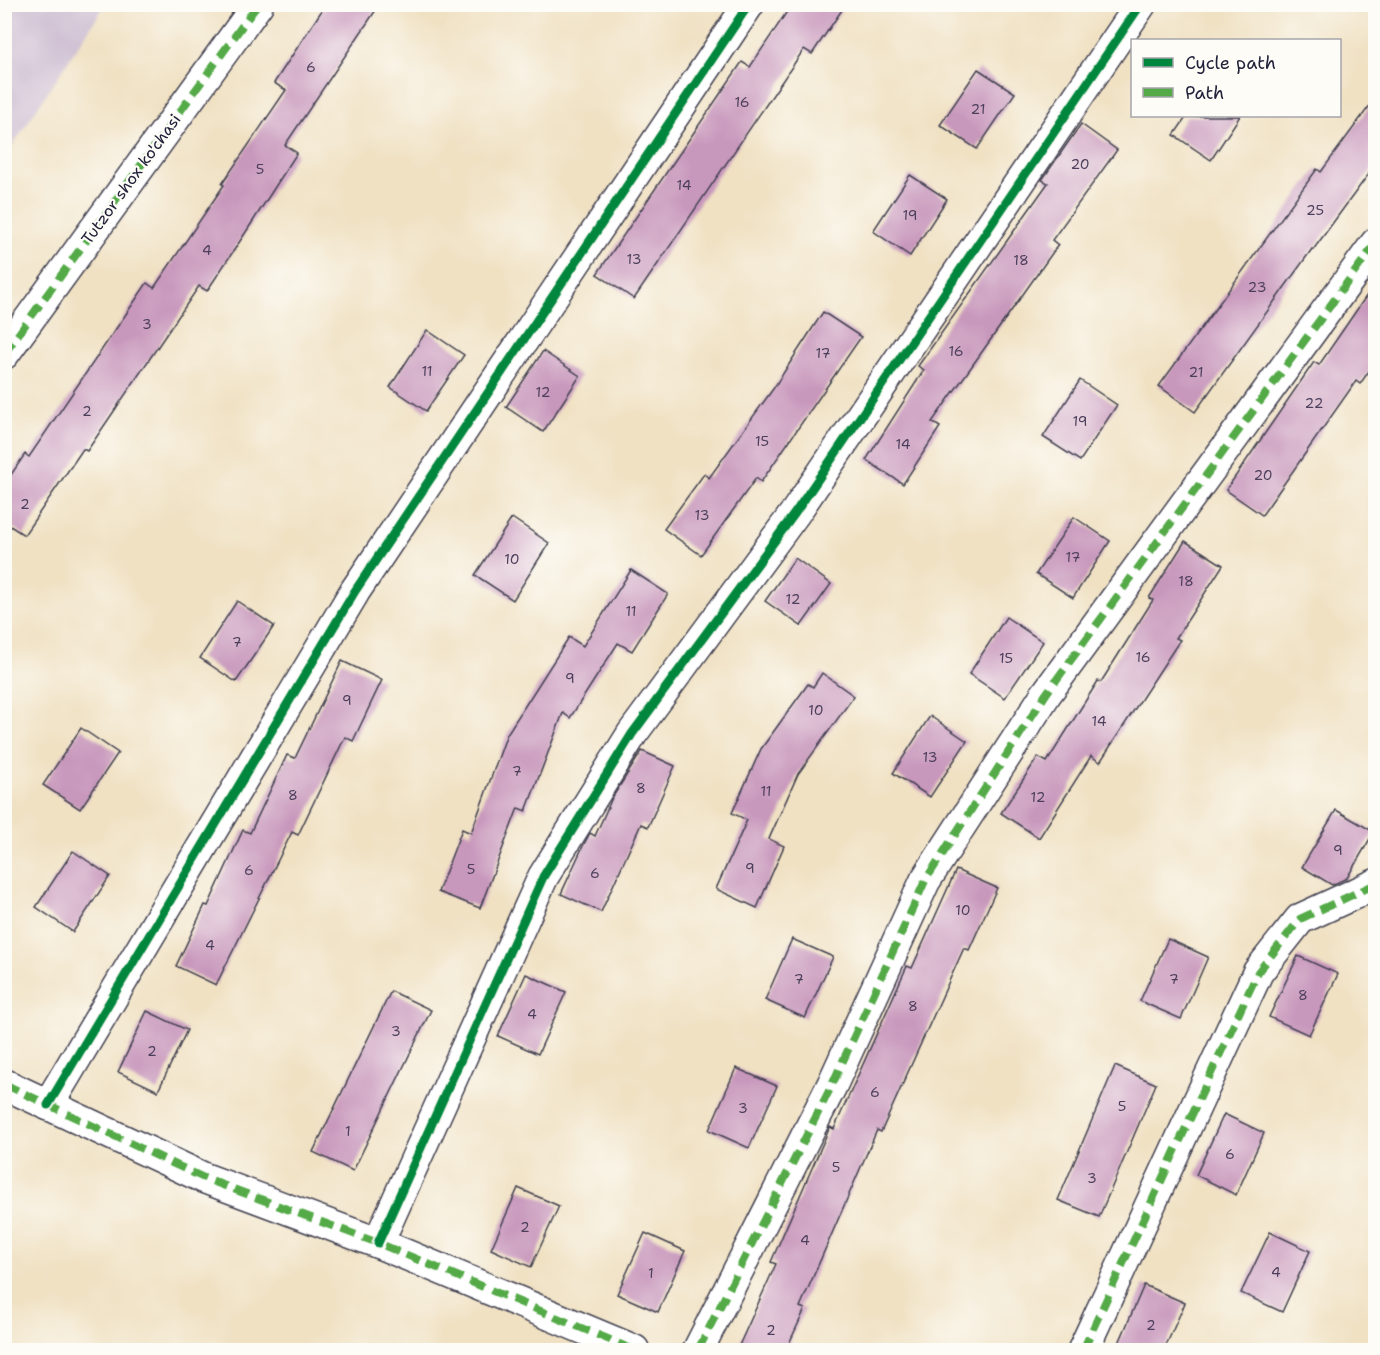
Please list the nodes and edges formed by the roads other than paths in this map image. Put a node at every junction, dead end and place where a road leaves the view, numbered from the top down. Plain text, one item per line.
1 (258, 4) edge
2 (749, 4) edge
3 (1142, 4) edge
4 (1376, 243) edge
5 (4, 354) edge
6 (1376, 884) edge
7 (4, 1084) edge
8 (48, 1105) junction
9 (378, 1243) junction
10 (634, 1350) edge
11 (698, 1350) edge
12 (1083, 1350) edge

1 - 5 street, Tutzor shox ko'chasi
2 - 8 street
3 - 9 street
4 - 11 street
6 - 12 street
7 - 8 street
8 - 9 street
9 - 10 street

